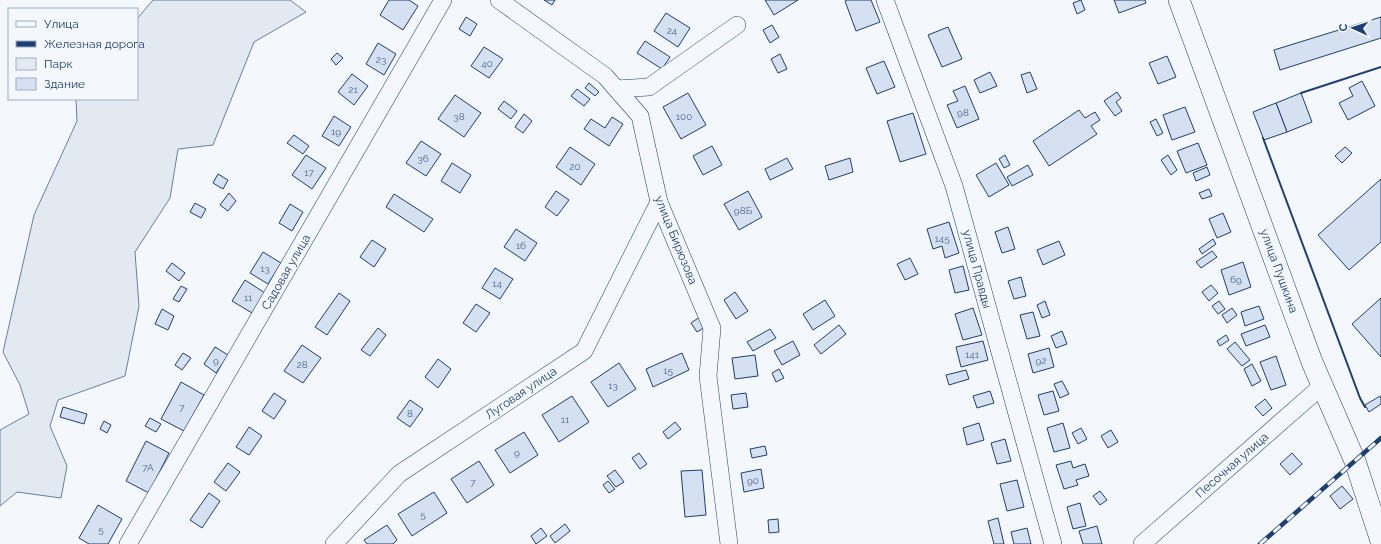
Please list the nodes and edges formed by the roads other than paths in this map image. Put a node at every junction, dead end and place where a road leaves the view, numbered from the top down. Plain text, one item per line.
1 (443, 0) edge
2 (499, 0) edge
3 (885, 0) edge
4 (1179, 0) edge
5 (737, 25) dead end
6 (616, 89) junction
7 (659, 202) junction
8 (1323, 385) junction
9 (1381, 541) edge
10 (128, 544) edge
11 (334, 544) edge
12 (729, 544) edge
13 (1053, 544) edge
14 (1142, 544) edge

1 - 10 street, Садовая улица
2 - 6 street, улица Бирюзова
3 - 13 street, улица Правды
4 - 8 main road, улица Пушкина
5 - 6 street
6 - 7 street, улица Бирюзова
7 - 11 street, Луговая улица
7 - 12 street, улица Бирюзова
8 - 9 main road, улица Пушкина
8 - 14 street, Песочная улица

